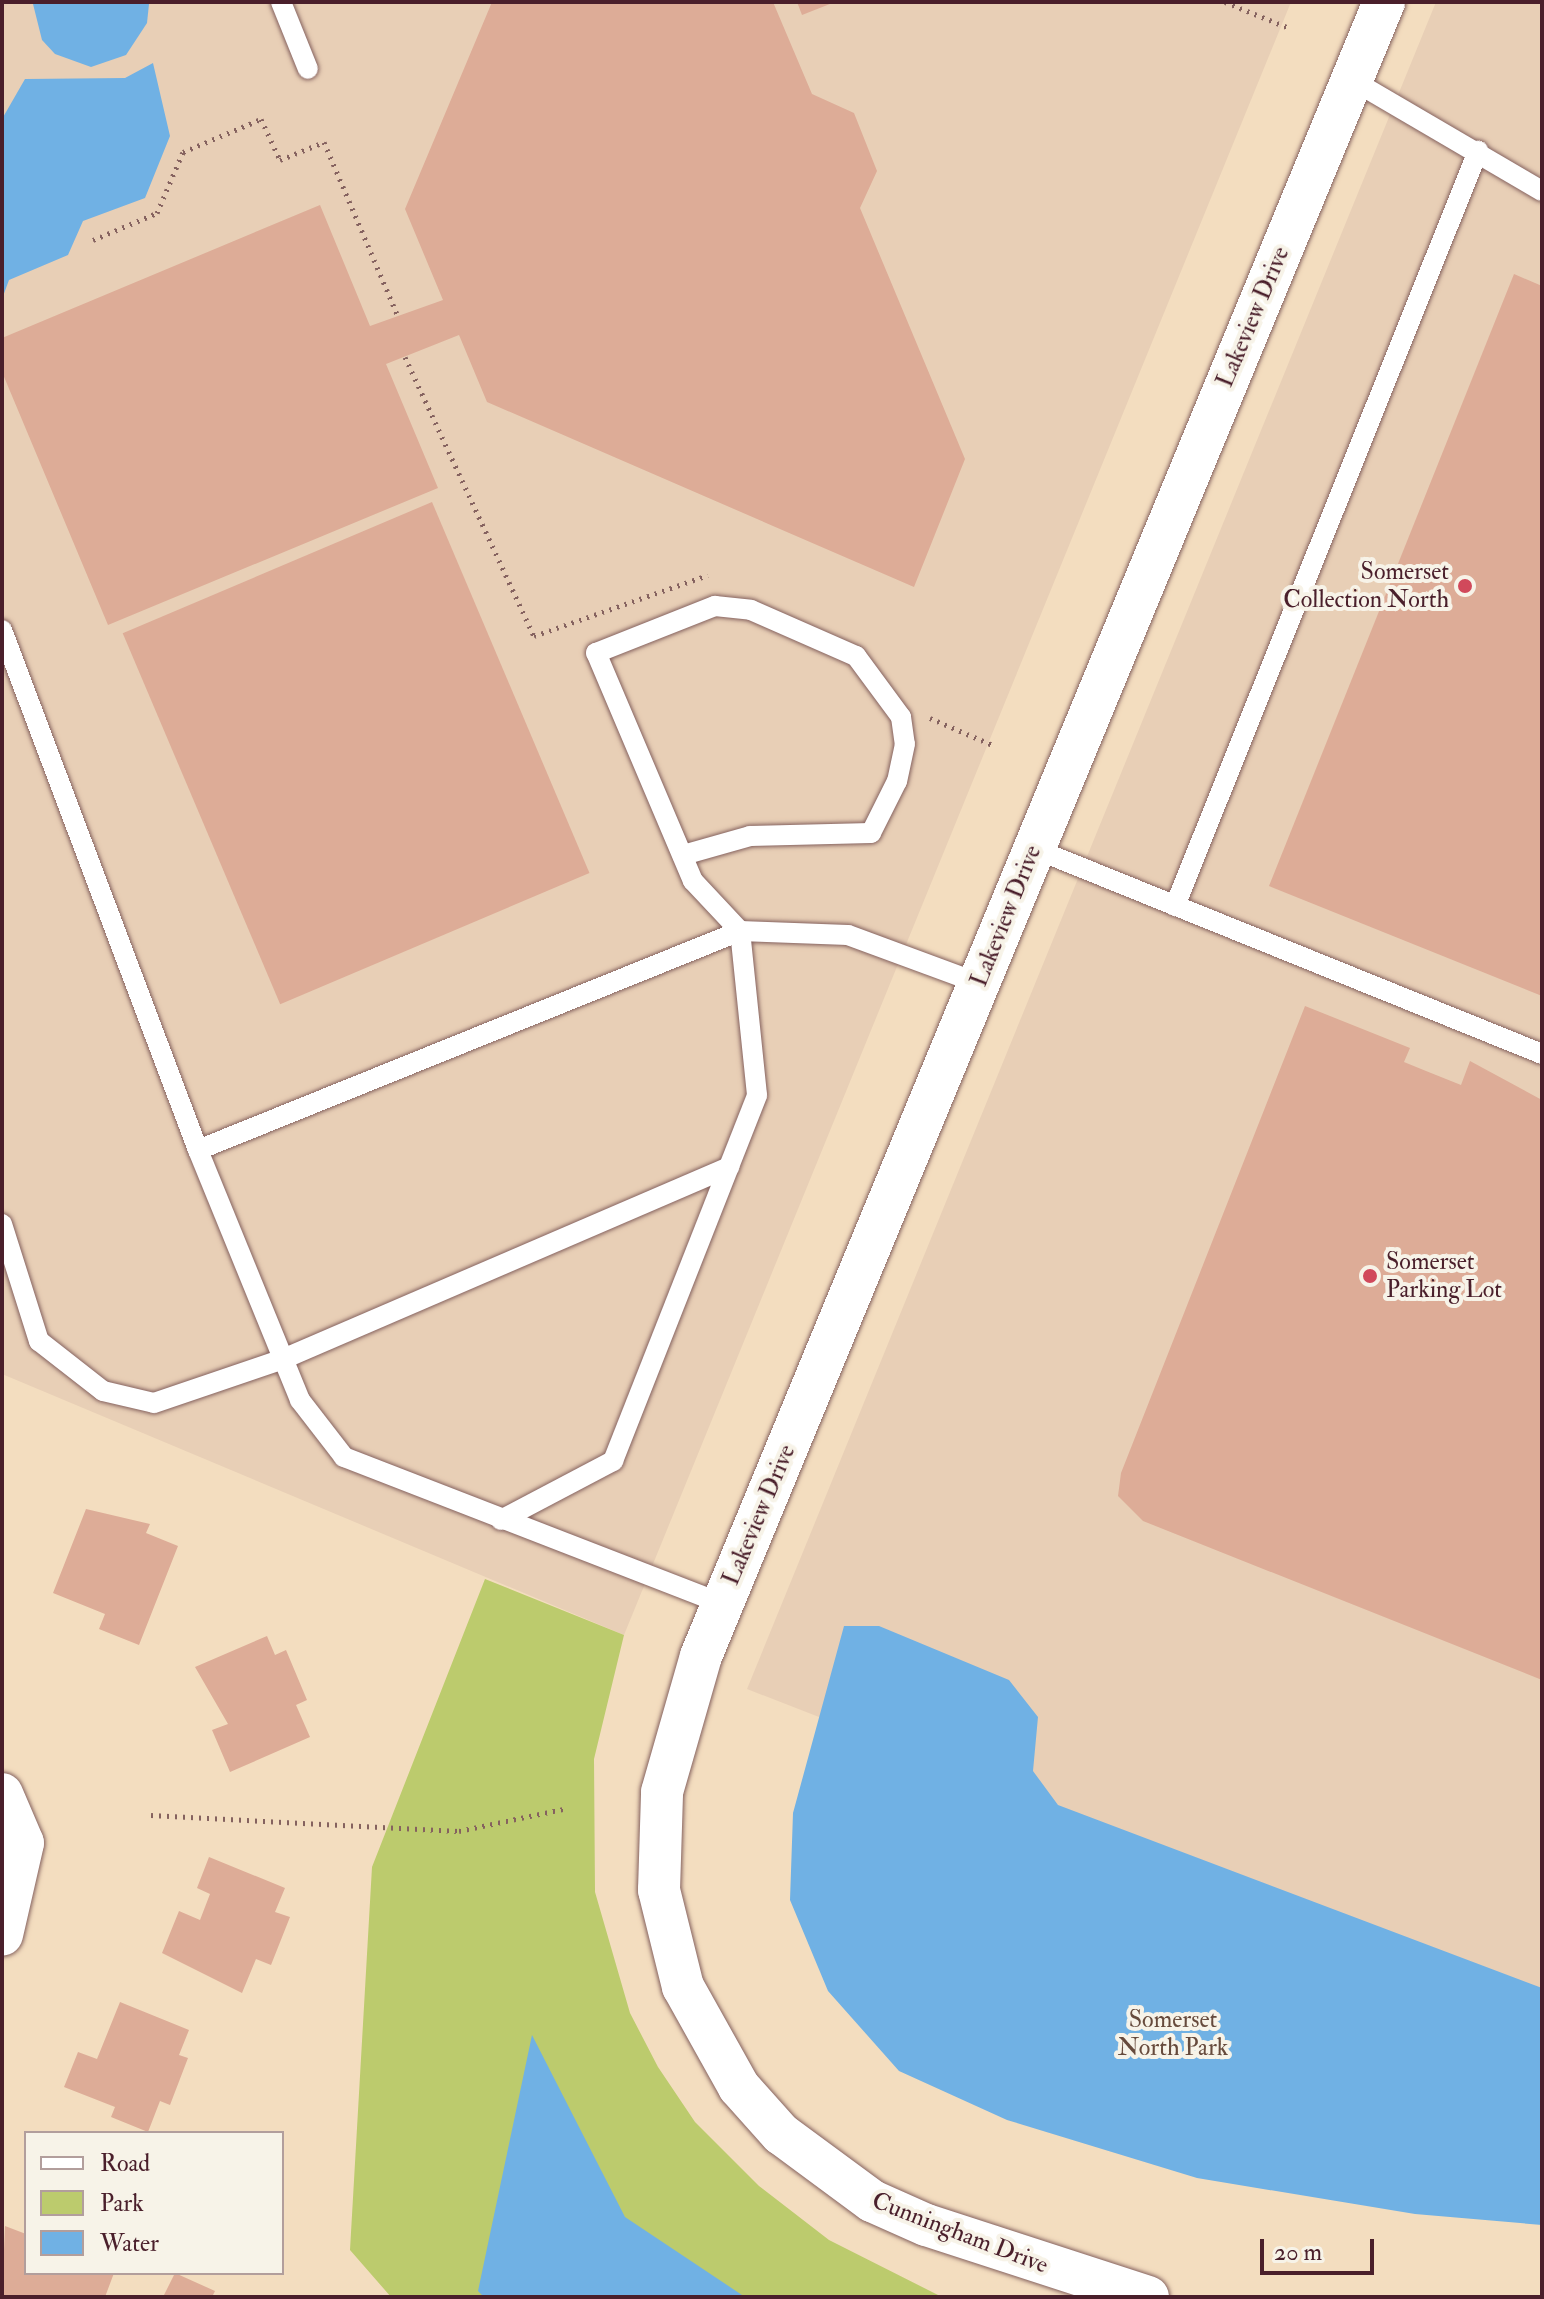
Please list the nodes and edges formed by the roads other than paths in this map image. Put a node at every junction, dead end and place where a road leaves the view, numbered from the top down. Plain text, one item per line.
1 (281, 2) edge
2 (1384, 2) edge
3 (308, 69) dead end
4 (1352, 80) junction
5 (1478, 151) junction
6 (1542, 191) edge
7 (2, 630) edge
8 (1033, 848) junction
9 (683, 855) junction
10 (1175, 906) junction
11 (740, 931) junction
12 (978, 983) junction
13 (1542, 1054) edge
14 (198, 1150) junction
15 (729, 1167) junction
16 (2, 1224) edge
17 (283, 1359) junction
18 (501, 1520) junction
19 (723, 1604) junction
20 (2, 1794) edge
21 (657, 1839) joint
22 (2, 1935) edge
23 (1148, 2297) edge

1 - 3 lane
2 - 4 street, Lakeview Drive
4 - 5 lane
4 - 8 street, Lakeview Drive
5 - 6 lane
5 - 10 lane
7 - 14 lane
8 - 10 lane
8 - 12 street, Lakeview Drive
9 - 9 lane
9 - 11 lane
10 - 13 lane
11 - 12 lane
11 - 14 lane
11 - 15 lane
12 - 19 street, Lakeview Drive
14 - 17 lane
15 - 17 lane
15 - 18 lane
16 - 17 lane
17 - 18 lane
18 - 19 lane
19 - 21 street, Lakeview Drive
20 - 22 street
21 - 23 street, Cunningham Drive

